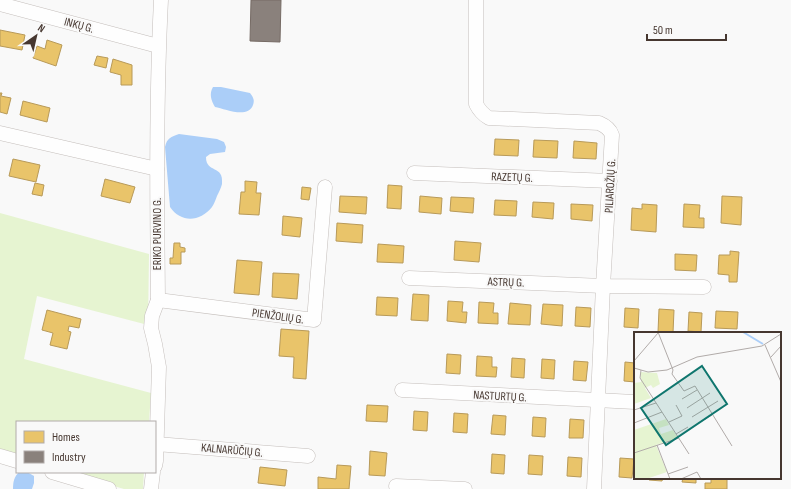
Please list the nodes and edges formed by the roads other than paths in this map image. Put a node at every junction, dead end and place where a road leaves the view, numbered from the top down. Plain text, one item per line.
1 (161, 0) edge
2 (476, 0) edge
3 (0, 4) edge
4 (158, 46) junction
5 (0, 133) edge
6 (157, 169) junction
7 (414, 173) dead end
8 (610, 181) junction
9 (325, 187) dead end
10 (409, 278) dead end
11 (603, 286) junction
12 (704, 287) dead end
13 (158, 300) junction
14 (402, 390) dead end
15 (598, 401) junction
16 (634, 402) edge
17 (156, 444) junction
18 (0, 456) edge
19 (308, 456) dead end
20 (16, 461) edge
21 (156, 461) edge
22 (55, 473) edge
23 (153, 473) edge
24 (396, 486) dead end
25 (109, 489) edge
26 (151, 489) edge
27 (465, 489) edge
28 (594, 489) edge

1 - 4 street, ERIKO PURVINO G.
2 - 8 street, PILIAROŽIŲ G.
3 - 4 street, INKŲ G.
4 - 6 street, ERIKO PURVINO G.
5 - 6 street
6 - 13 street, ERIKO PURVINO G.
7 - 8 street, RAZETŲ G.
8 - 11 street, PILIAROŽIŲ G.
9 - 13 street, PIENŽOLIŲ G.
10 - 11 street, ASTRŲ G.
11 - 12 street, ASTRŲ G.
11 - 15 street, PILIAROŽIŲ G.
13 - 17 street, ERIKO PURVINO G.
14 - 15 street, NASTURTŲ G.
15 - 16 street, NASTURTŲ G.
15 - 28 street, PILIAROŽIŲ G.
17 - 19 street, KALNARŪČIŲ G.
17 - 21 street, ERIKO PURVINO G.
18 - 20 street
22 - 25 street
23 - 26 street
24 - 27 street

